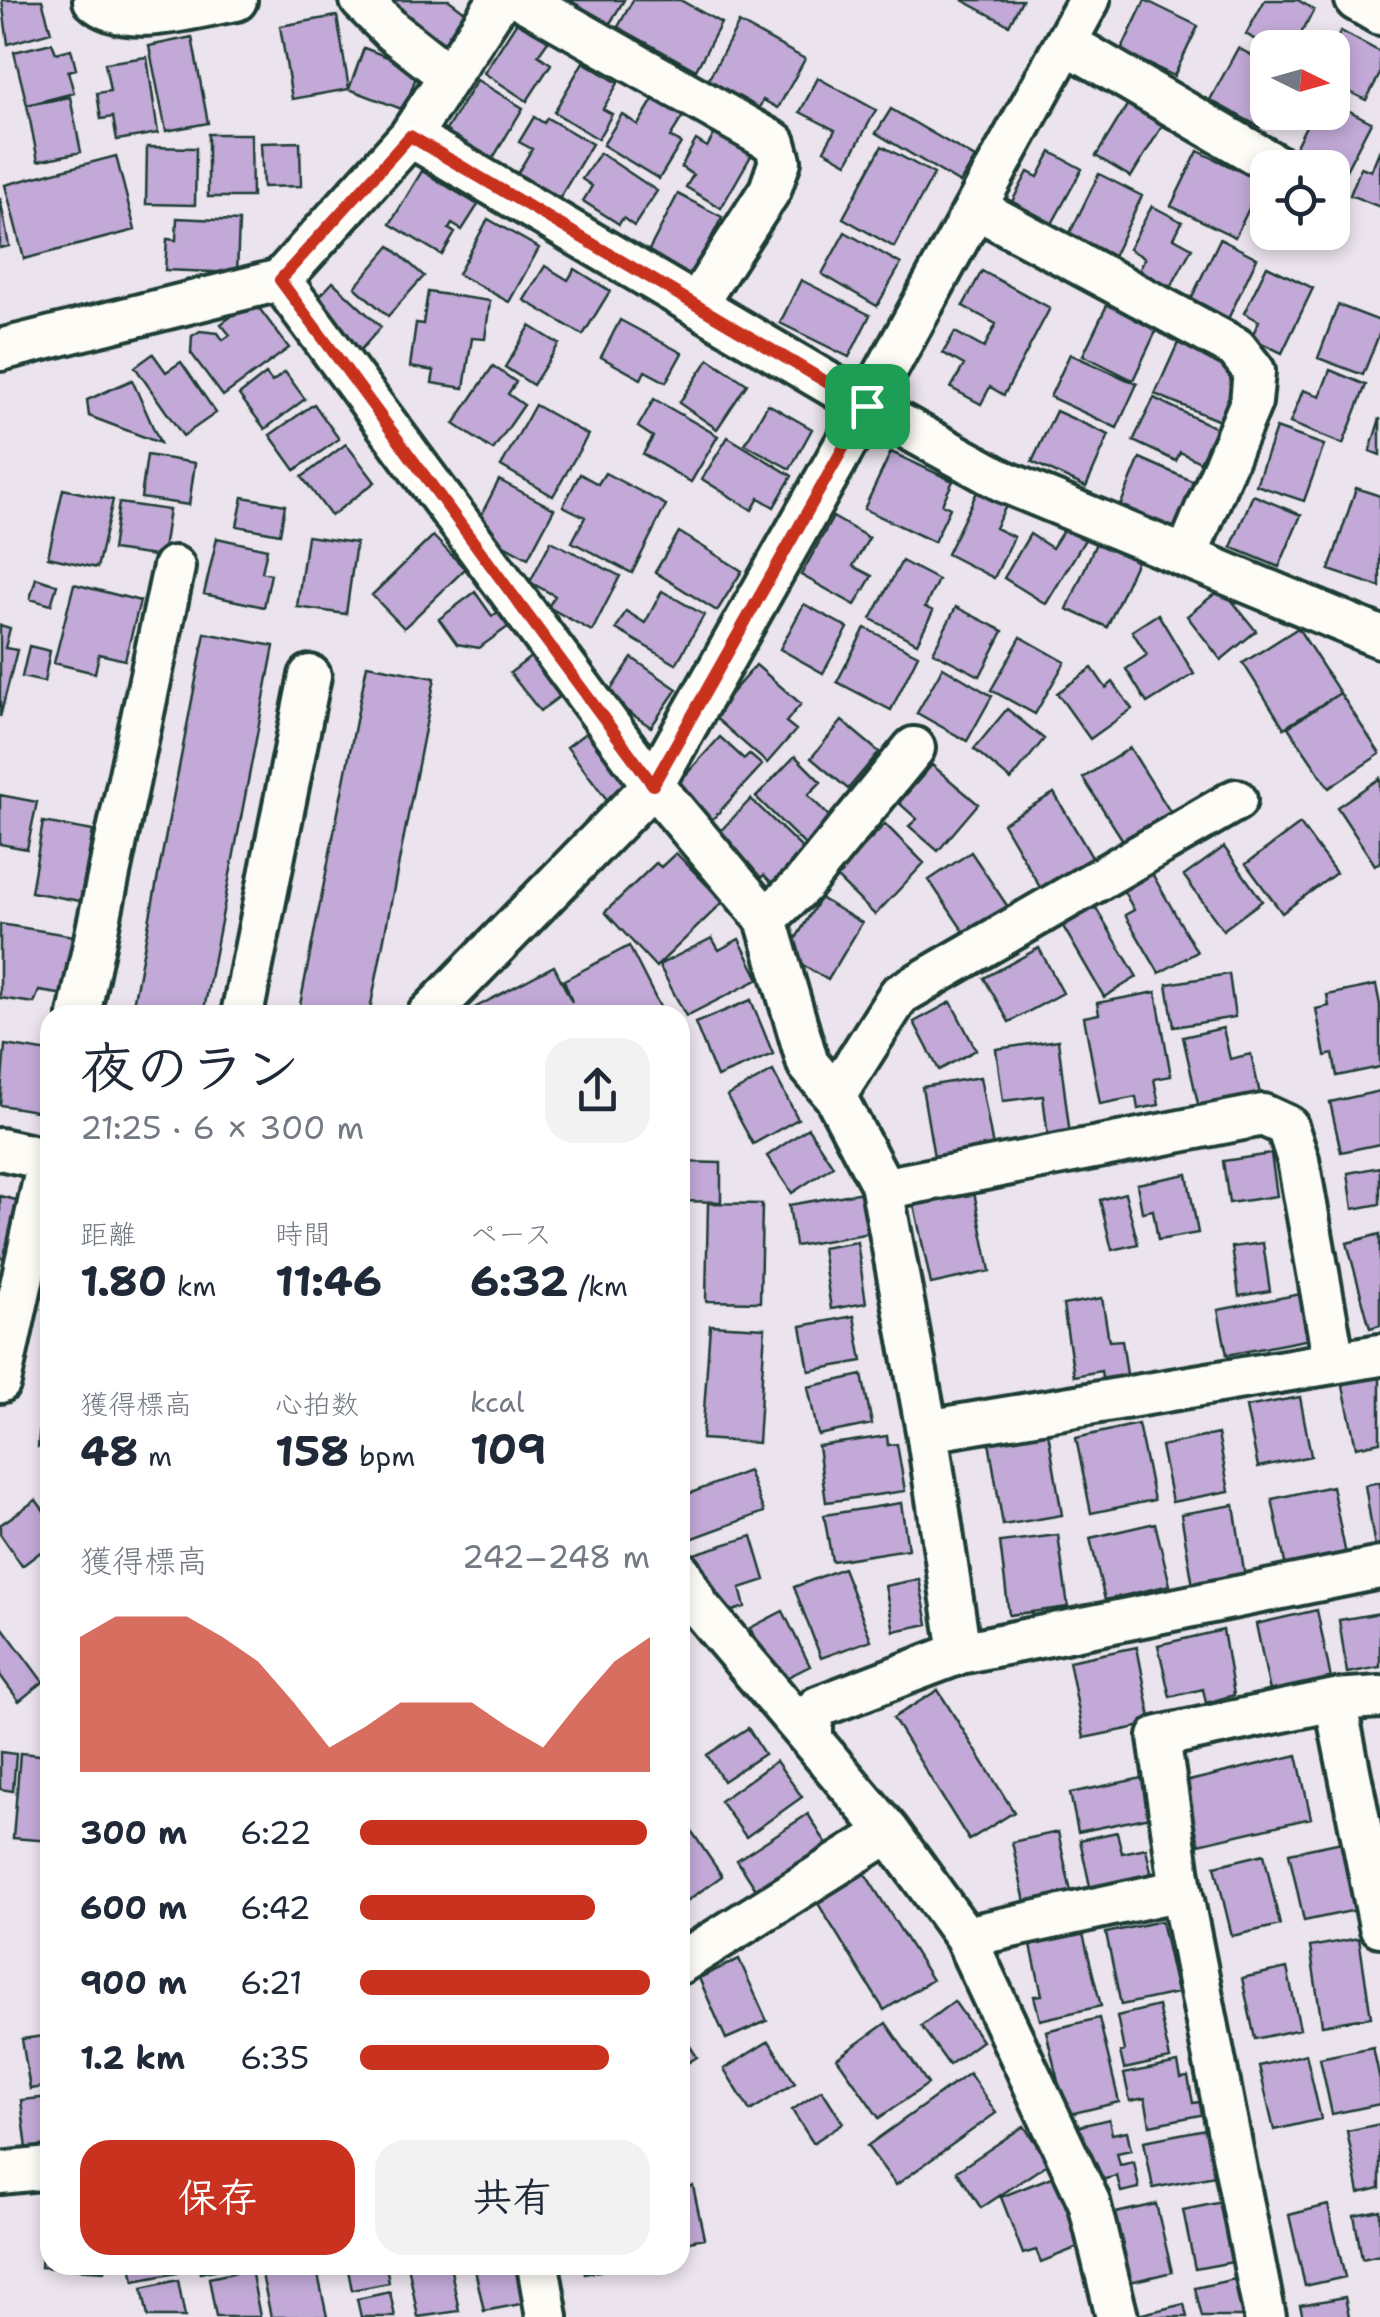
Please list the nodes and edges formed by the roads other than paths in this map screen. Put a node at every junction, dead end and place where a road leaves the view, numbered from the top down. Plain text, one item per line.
1 (94, 0) edge
2 (236, 0) edge
3 (361, 0) edge
4 (499, 0) edge
5 (523, 0) edge
6 (1089, 0) edge
7 (1356, 0) edge
8 (1380, 14) edge
9 (1066, 43) junction
10 (448, 76) junction
11 (410, 136) junction
12 (1250, 150) edge
13 (976, 208) junction
14 (280, 280) junction
15 (697, 304) junction
16 (0, 350) edge
17 (867, 406) junction
18 (1186, 557) junction
19 (174, 567) dead end
20 (1380, 637) edge
21 (310, 676) dead end
22 (914, 748) dead end
23 (653, 785) junction
24 (1236, 800) dead end
25 (766, 918) junction
26 (81, 1005) edge
27 (244, 1005) edge
28 (438, 1005) edge
29 (835, 1096) junction
30 (0, 1149) edge
31 (40, 1155) edge
32 (882, 1189) junction
33 (40, 1202) edge
34 (1380, 1354) edge
35 (1334, 1362) junction
36 (0, 1382) edge
37 (926, 1431) junction
38 (1380, 1568) edge
39 (690, 1614) edge
40 (960, 1653) junction
41 (1380, 1697) edge
42 (1335, 1700) junction
43 (812, 1738) junction
44 (890, 1832) junction
45 (1181, 1890) junction
46 (1380, 1926) edge
47 (964, 1937) junction
48 (690, 1956) edge
49 (40, 2169) edge
50 (0, 2173) edge
51 (540, 2275) edge
52 (547, 2317) edge
53 (1117, 2317) edge
54 (1264, 2317) edge

1 - 2 street
3 - 10 street
4 - 10 street
5 - 15 street
6 - 9 street
7 - 8 street
9 - 12 street
9 - 13 street
10 - 11 street
11 - 14 street
11 - 15 street
13 - 17 street
13 - 18 street
14 - 16 street
14 - 23 street
15 - 17 street
17 - 18 street
17 - 23 street
18 - 20 street
19 - 26 street
21 - 27 street
22 - 25 street
23 - 25 street
23 - 28 street
24 - 29 street
25 - 29 street
29 - 32 street
30 - 31 street
32 - 35 street
32 - 37 street
33 - 36 street
34 - 35 street
35 - 37 street
37 - 40 street
38 - 40 street
39 - 43 street
40 - 43 street
41 - 42 street
42 - 45 street
42 - 46 street
43 - 44 street
44 - 47 street
44 - 48 street
45 - 47 street
45 - 54 street
47 - 53 street
49 - 50 street
51 - 52 street

